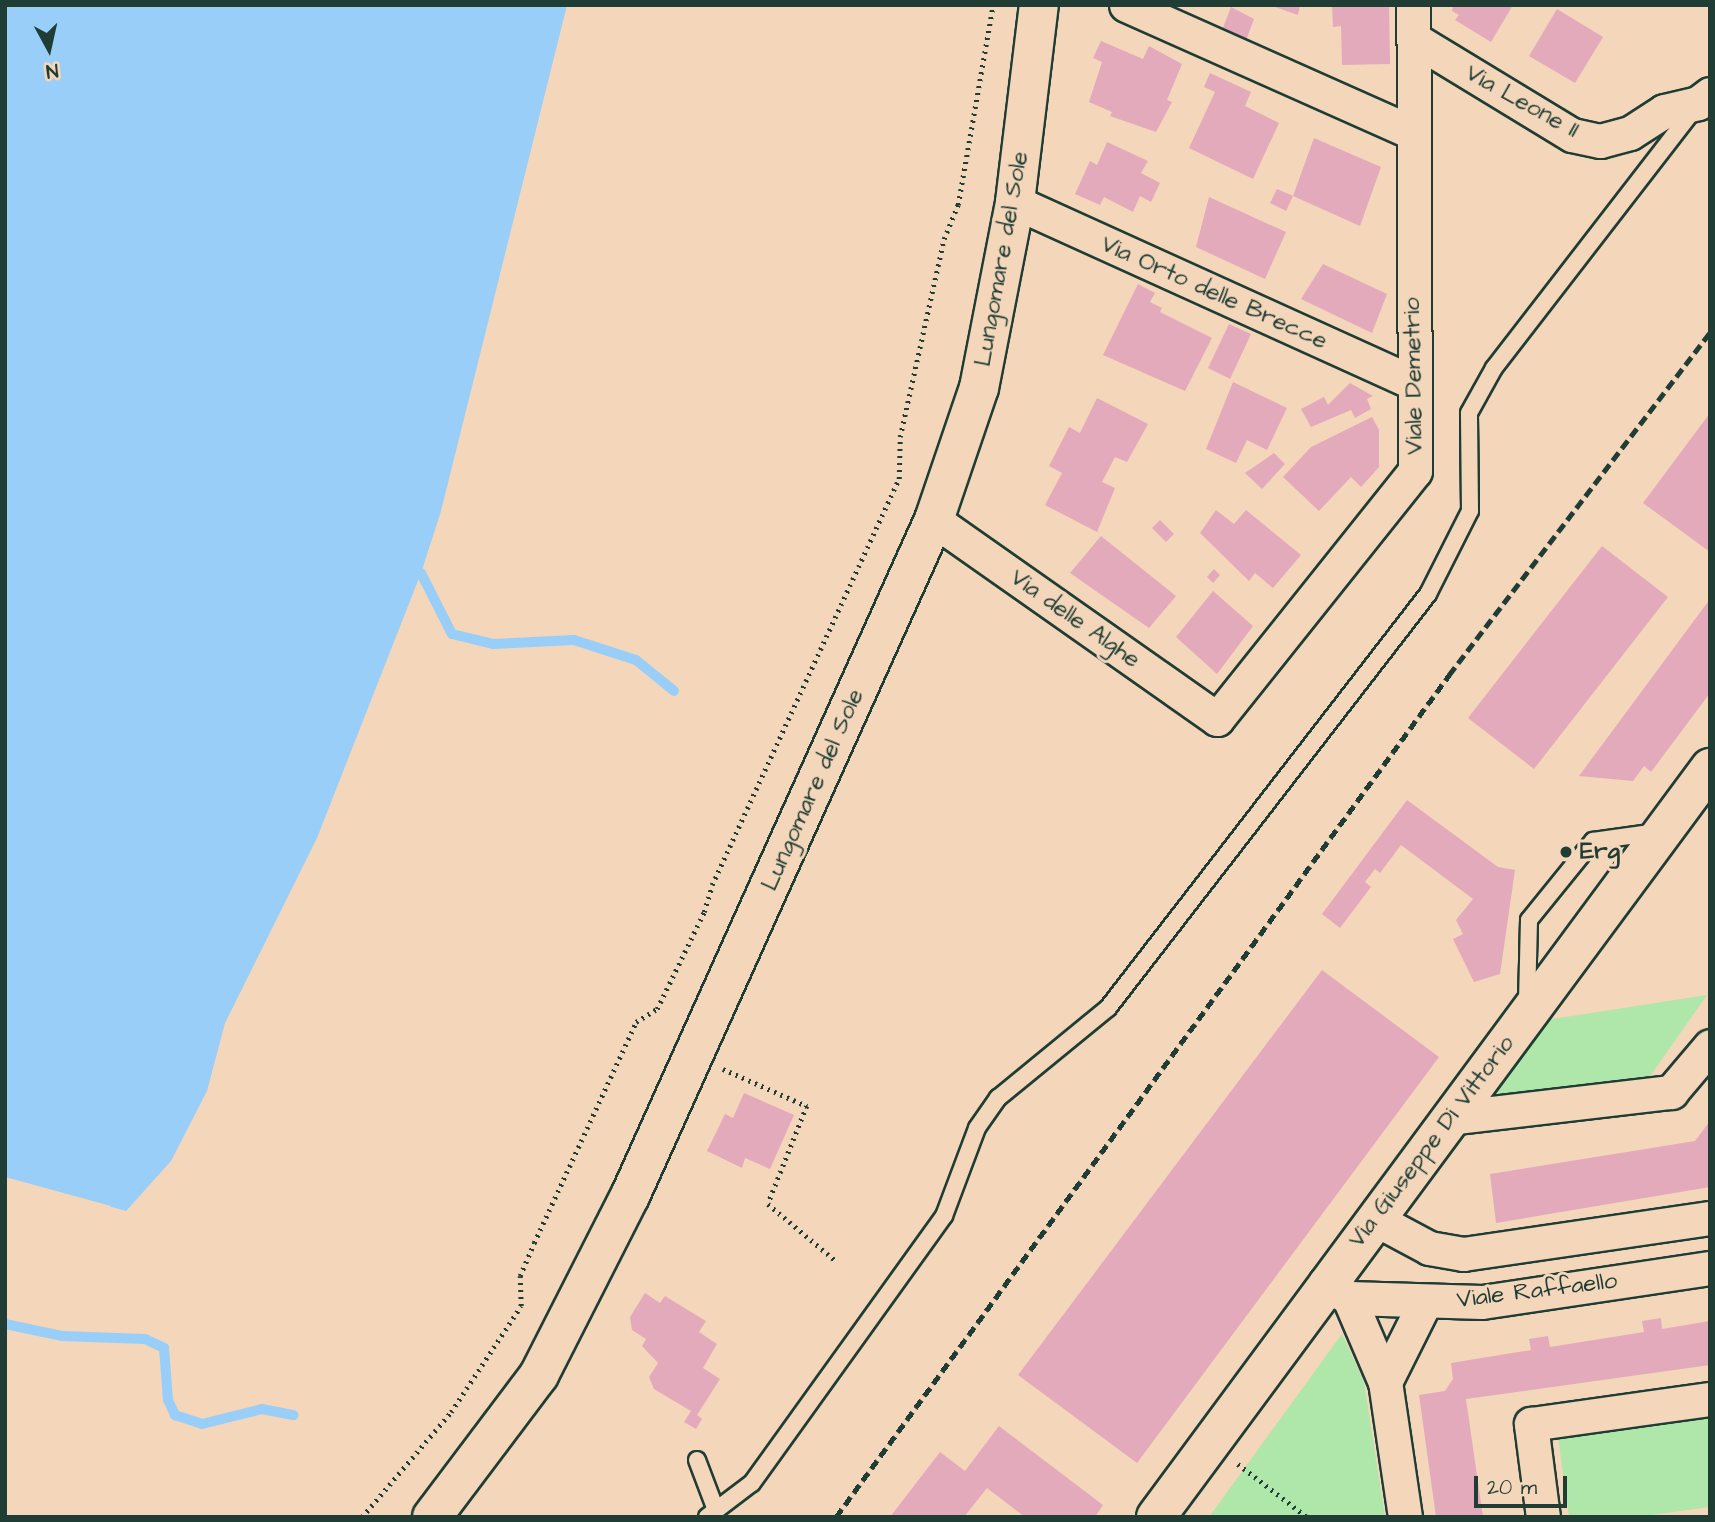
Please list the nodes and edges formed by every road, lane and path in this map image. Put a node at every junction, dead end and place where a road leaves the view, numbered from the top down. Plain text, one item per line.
1 (993, 5) edge
2 (1039, 5) edge
3 (1126, 5) edge
4 (1413, 5) edge
5 (1414, 39) junction
6 (1704, 99) edge
7 (1413, 133) junction
8 (1015, 202) junction
9 (1413, 383) junction
10 (934, 520) junction
11 (1217, 719) joint
12 (1710, 768) edge
13 (1662, 832) junction
14 (1526, 1015) junction
15 (1710, 1046) edge
16 (693, 1055) junction
17 (1449, 1118) junction
18 (1710, 1218) edge
19 (1375, 1219) junction
20 (836, 1261) dead end
21 (1710, 1268) edge
22 (1337, 1290) junction
23 (1424, 1302) junction
24 (1385, 1382) junction
25 (1710, 1399) edge
26 (1209, 1443) junction
27 (697, 1460) dead end
28 (711, 1513) edge
29 (362, 1517) edge
30 (432, 1517) edge
31 (1156, 1517) edge
32 (1307, 1517) edge
33 (1405, 1517) edge
34 (1544, 1517) edge

1 - 29 path
2 - 8 street, Lungomare del Sole
3 - 7 street
4 - 5 street, Viale Demetrio
5 - 6 street, Via Leone II
5 - 7 street, Viale Demetrio
6 - 28 lane
7 - 9 street, Viale Demetrio
8 - 9 street, Via Orto delle Brecce
8 - 10 street, Lungomare del Sole
9 - 11 street, Viale Demetrio
10 - 11 street, Via delle Alghe
10 - 16 street, Lungomare del Sole
12 - 13 street, Via Giuseppe Di Vittorio
13 - 14 street, Via Giuseppe Di Vittorio
13 - 14 lane
14 - 17 street, Via Giuseppe Di Vittorio
15 - 17 street
16 - 20 path
16 - 30 street, Lungomare del Sole
17 - 19 street, Via Giuseppe Di Vittorio
18 - 19 street, Viale Raffaello
19 - 22 street, Via Giuseppe Di Vittorio
21 - 23 street, Viale Raffaello
22 - 23 street, Viale Raffaello
22 - 24 street
22 - 26 street, Via Giuseppe Di Vittorio
23 - 24 street
24 - 33 street
25 - 34 street
26 - 31 street, Via Giuseppe Di Vittorio
26 - 32 path
27 - 28 lane

